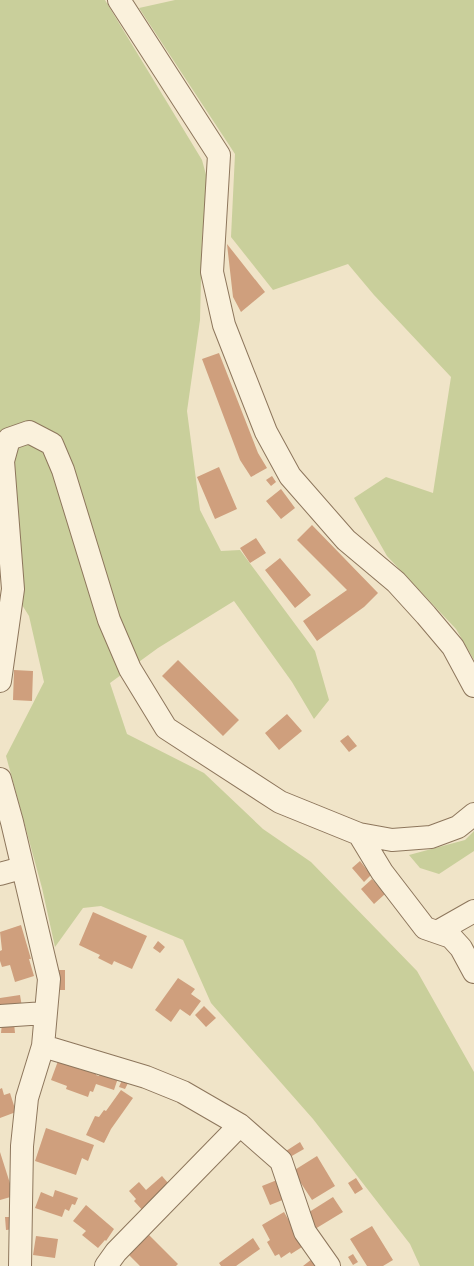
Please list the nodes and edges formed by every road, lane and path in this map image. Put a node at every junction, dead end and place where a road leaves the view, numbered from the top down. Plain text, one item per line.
1 (119, 0) edge
2 (0, 680) edge
3 (474, 686) edge
4 (0, 779) edge
5 (474, 814) edge
6 (0, 827) edge
7 (359, 834) junction
8 (15, 874) edge
9 (474, 911) edge
10 (437, 932) junction
11 (474, 972) edge
12 (45, 1013) junction
13 (0, 1016) edge
14 (43, 1046) junction
15 (240, 1125) junction
16 (20, 1266) edge
17 (106, 1266) edge
18 (329, 1266) edge

1 - 3 street
2 - 7 street
4 - 8 street
5 - 7 street
6 - 8 street
7 - 10 street
8 - 12 street
9 - 10 street
10 - 11 street
12 - 13 street
12 - 14 street
14 - 15 street
14 - 16 street
15 - 17 street
15 - 18 street

